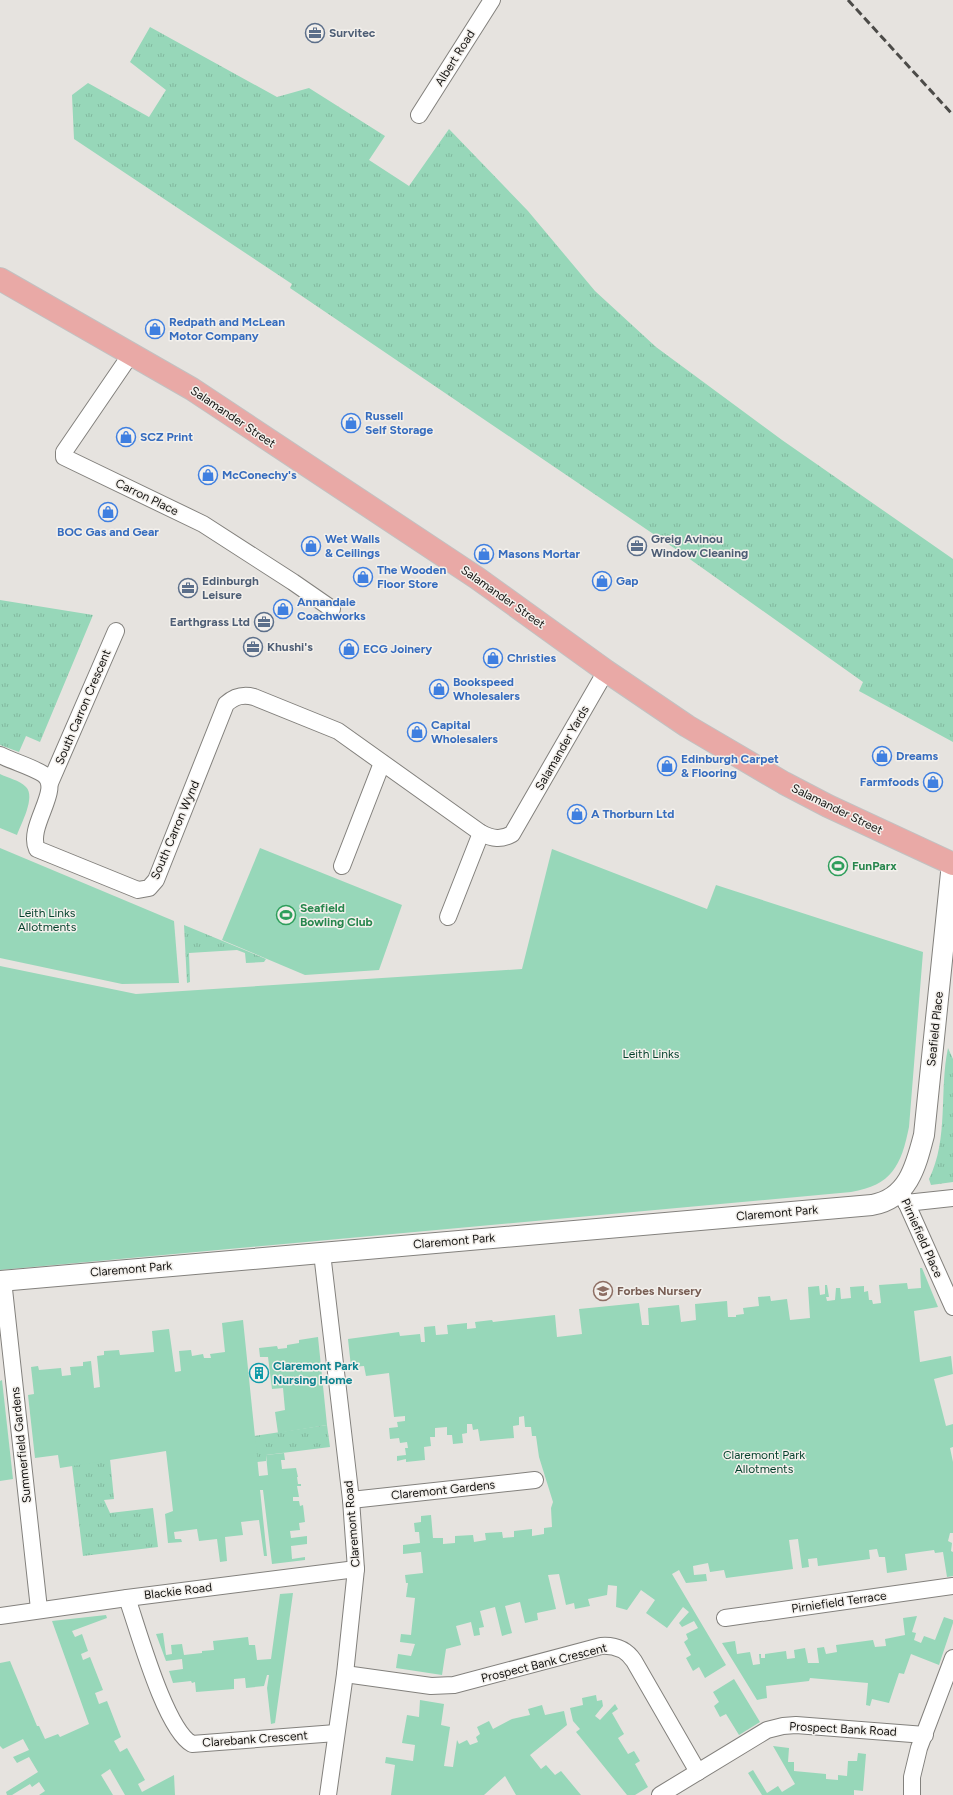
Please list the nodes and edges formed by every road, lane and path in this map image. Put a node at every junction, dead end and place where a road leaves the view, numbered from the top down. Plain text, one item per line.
1 (492, 0) edge
2 (419, 115) dead end
3 (0, 279) edge
4 (131, 354) junction
5 (332, 609) dead end
6 (116, 631) dead end
7 (606, 672) junction
8 (0, 756) edge
9 (382, 762) junction
10 (50, 783) junction
11 (518, 824) joint
12 (481, 833) junction
13 (952, 864) edge
14 (342, 866) dead end
15 (448, 917) dead end
16 (904, 1197) junction
17 (953, 1198) edge
18 (322, 1253) junction
19 (1, 1280) edge
20 (953, 1307) edge
21 (535, 1480) dead end
22 (351, 1500) junction
23 (356, 1569) junction
24 (953, 1586) edge
25 (127, 1598) junction
26 (39, 1609) junction
27 (0, 1616) edge
28 (725, 1618) dead end
29 (953, 1658) edge
30 (345, 1674) junction
31 (336, 1733) junction
32 (925, 1735) junction
33 (698, 1772) junction
34 (328, 1795) edge
35 (660, 1795) edge
36 (912, 1795) edge

1 - 2 street, Albert Road
3 - 4 main road, Salamander Street
4 - 5 street, Carron Place
4 - 7 main road, Salamander Street
6 - 10 street, South Carron Crescent
7 - 11 street, Salamander Yards
7 - 13 main road, Salamander Street
8 - 10 street
9 - 10 street, South Carron Wynd
9 - 12 street, South Carron Wynd
9 - 14 street
11 - 12 street, South Carron Wynd
12 - 15 street
13 - 16 street, Seafield Place
16 - 17 street
16 - 18 street, Claremont Park
16 - 20 street, Pirniefield Place
18 - 19 street, Claremont Park
18 - 22 street, Claremont Road
19 - 26 street, Summerfield Gardens
21 - 22 street, Claremont Gardens
22 - 23 street, Claremont Road
23 - 25 street, Blackie Road
23 - 30 street, Claremont Road
24 - 28 street, Pirniefield Terrace
25 - 26 street, Blackie Road
25 - 31 street, Clarebank Crescent
26 - 27 street, Blackie Road
29 - 32 street
30 - 31 street, Claremont Road
30 - 33 street, Prospect Bank Crescent
31 - 34 street, Claremont Road
32 - 33 street, Prospect Bank Road
32 - 36 street
33 - 35 street, Prospect Bank Road

